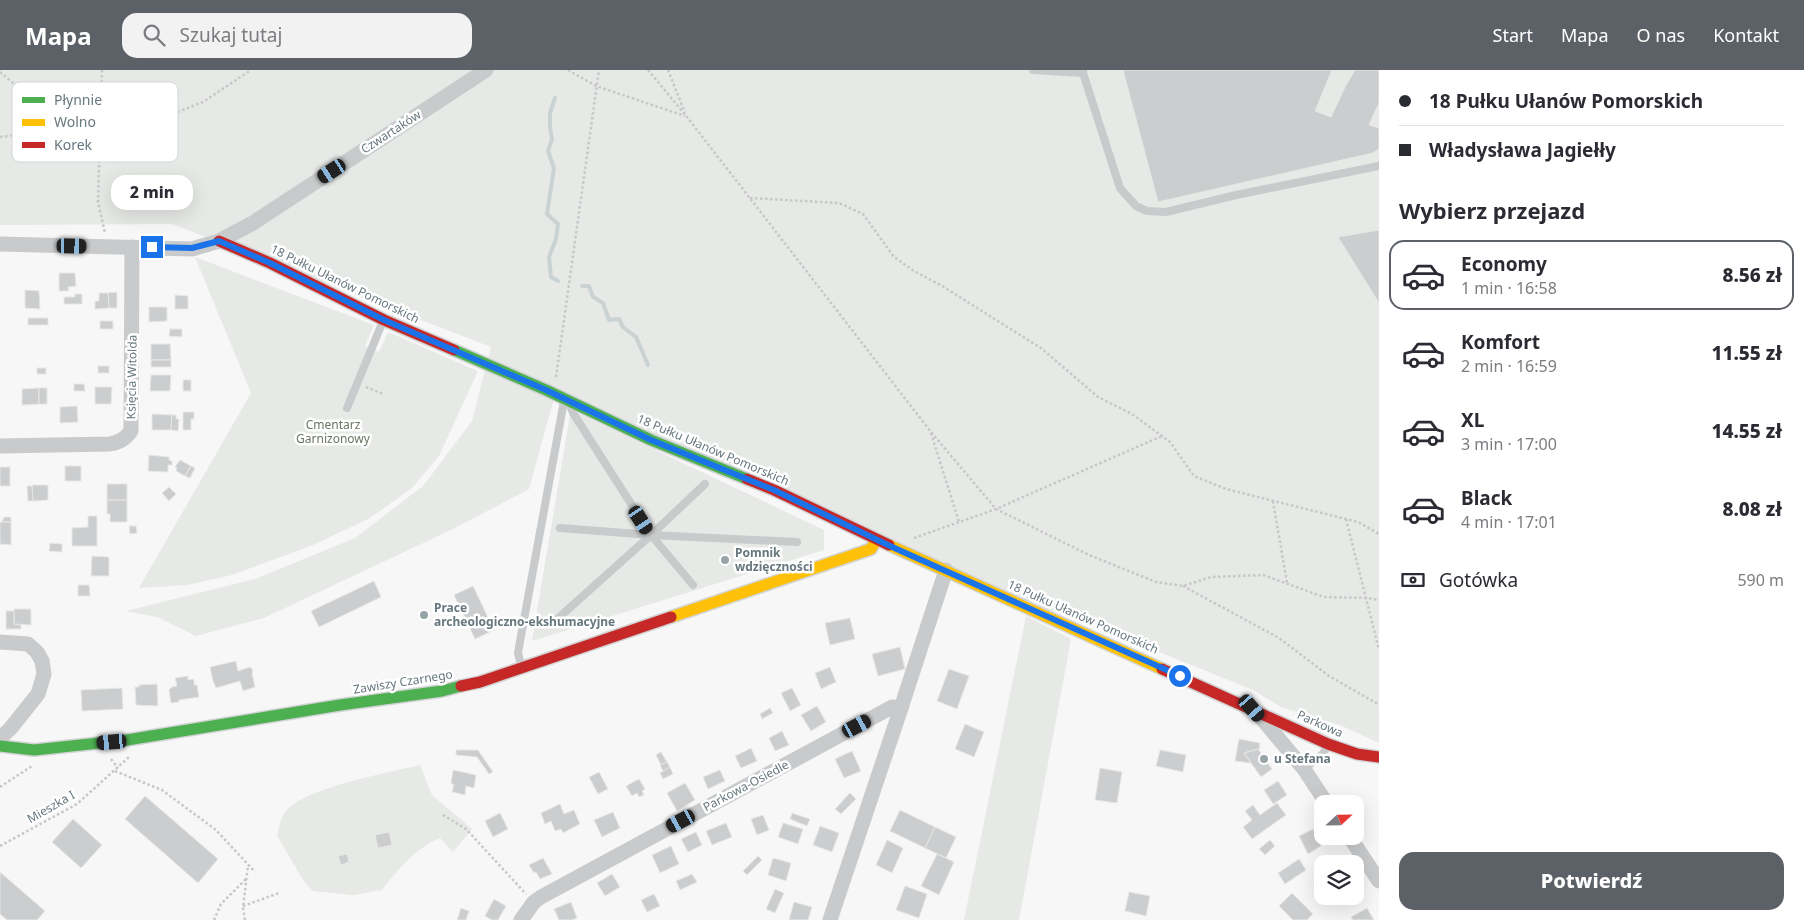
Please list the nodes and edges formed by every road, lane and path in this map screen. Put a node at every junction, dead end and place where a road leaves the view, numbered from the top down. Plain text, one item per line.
1 (251, 70) edge
2 (486, 70) edge
3 (568, 70) edge
4 (599, 70) edge
5 (648, 70) edge
6 (668, 70) edge
7 (1033, 70) edge
8 (0, 72) edge
9 (1083, 72) edge
10 (12, 82) edge
11 (596, 86) junction
12 (178, 112) edge
13 (687, 117) junction
14 (100, 164) edge
15 (1379, 166) edge
16 (750, 198) junction
17 (106, 240) dead end
18 (219, 241) junction
19 (0, 244) edge
20 (132, 247) junction
21 (384, 320) junction
22 (556, 377) dead end
23 (358, 383) junction
24 (383, 394) dead end
25 (567, 400) junction
26 (347, 408) dead end
27 (931, 432) junction
28 (1162, 436) junction
29 (0, 446) edge
30 (705, 484) dead end
31 (1272, 501) junction
32 (996, 509) junction
33 (1346, 519) junction
34 (959, 522) junction
35 (560, 528) dead end
36 (1379, 534) edge
37 (651, 536) junction
38 (876, 540) junction
39 (797, 542) dead end
40 (890, 546) junction
41 (946, 570) junction
42 (693, 584) dead end
43 (1287, 584) junction
44 (1183, 586) junction
45 (1367, 598) junction
46 (1379, 600) edge
47 (555, 621) dead end
48 (0, 642) edge
49 (1379, 650) edge
50 (522, 667) junction
51 (1379, 703) edge
52 (901, 708) junction
53 (1252, 708) junction
54 (0, 738) edge
55 (1328, 744) junction
56 (0, 746) edge
57 (131, 755) dead end
58 (1379, 757) edge
59 (34, 765) dead end
60 (1304, 769) junction
61 (115, 771) junction
62 (0, 787) edge
63 (1321, 795) edge
64 (442, 815) dead end
65 (1355, 845) edge
66 (0, 846) edge
67 (248, 865) junction
68 (255, 872) dead end
69 (247, 878) junction
70 (1379, 882) edge
71 (279, 892) dead end
72 (534, 902) junction
73 (243, 906) junction
74 (214, 920) edge
75 (245, 920) edge
76 (522, 920) edge
77 (830, 920) edge

1 - 12 path
2 - 18 street, Czwartaków
3 - 11 path
4 - 11 path
5 - 13 path
6 - 13 path
7 - 9 lane
8 - 10 path
9 - 15 lane
11 - 13 path
11 - 22 path
13 - 16 path
14 - 17 path
16 - 27 path
16 - 28 path
18 - 20 street, Czwartaków
18 - 21 street, 18 Pułku Ułanów Pomorskich
19 - 20 street, Czwartaków
20 - 29 street, Księcia Witolda
21 - 23 lane
21 - 25 street, 18 Pułku Ułanów Pomorskich
23 - 24 path
23 - 26 lane
25 - 37 lane
25 - 38 street, 18 Pułku Ułanów Pomorskich
25 - 50 lane
27 - 32 path
27 - 34 path
28 - 31 path
28 - 32 path
30 - 37 lane
31 - 33 path
31 - 43 path
32 - 34 path
32 - 44 path
33 - 36 path
33 - 45 path
34 - 40 path
35 - 37 lane
37 - 39 lane
37 - 42 lane
37 - 47 lane
38 - 40 street, 18 Pułku Ułanów Pomorskich
38 - 50 street, Zawiszy Czarnego
40 - 41 street, 18 Pułku Ułanów Pomorskich
41 - 52 street
41 - 53 street, 18 Pułku Ułanów Pomorskich
43 - 44 path
43 - 45 path
44 - 51 path
45 - 46 path
45 - 49 path
48 - 54 street
50 - 56 street, Zawiszy Czarnego
52 - 72 street, Parkowa-Osiedle
52 - 77 street
53 - 55 street, Parkowa
53 - 60 street
55 - 58 street, Parkowa
55 - 60 lane
57 - 61 path, Mieszka I
59 - 62 path
60 - 63 street
61 - 66 path, Mieszka I
61 - 67 path
64 - 72 path
65 - 70 street
67 - 68 path
67 - 69 path
69 - 73 path
69 - 74 path
71 - 73 path
72 - 76 street, Parkowa-Osiedle
73 - 75 path

